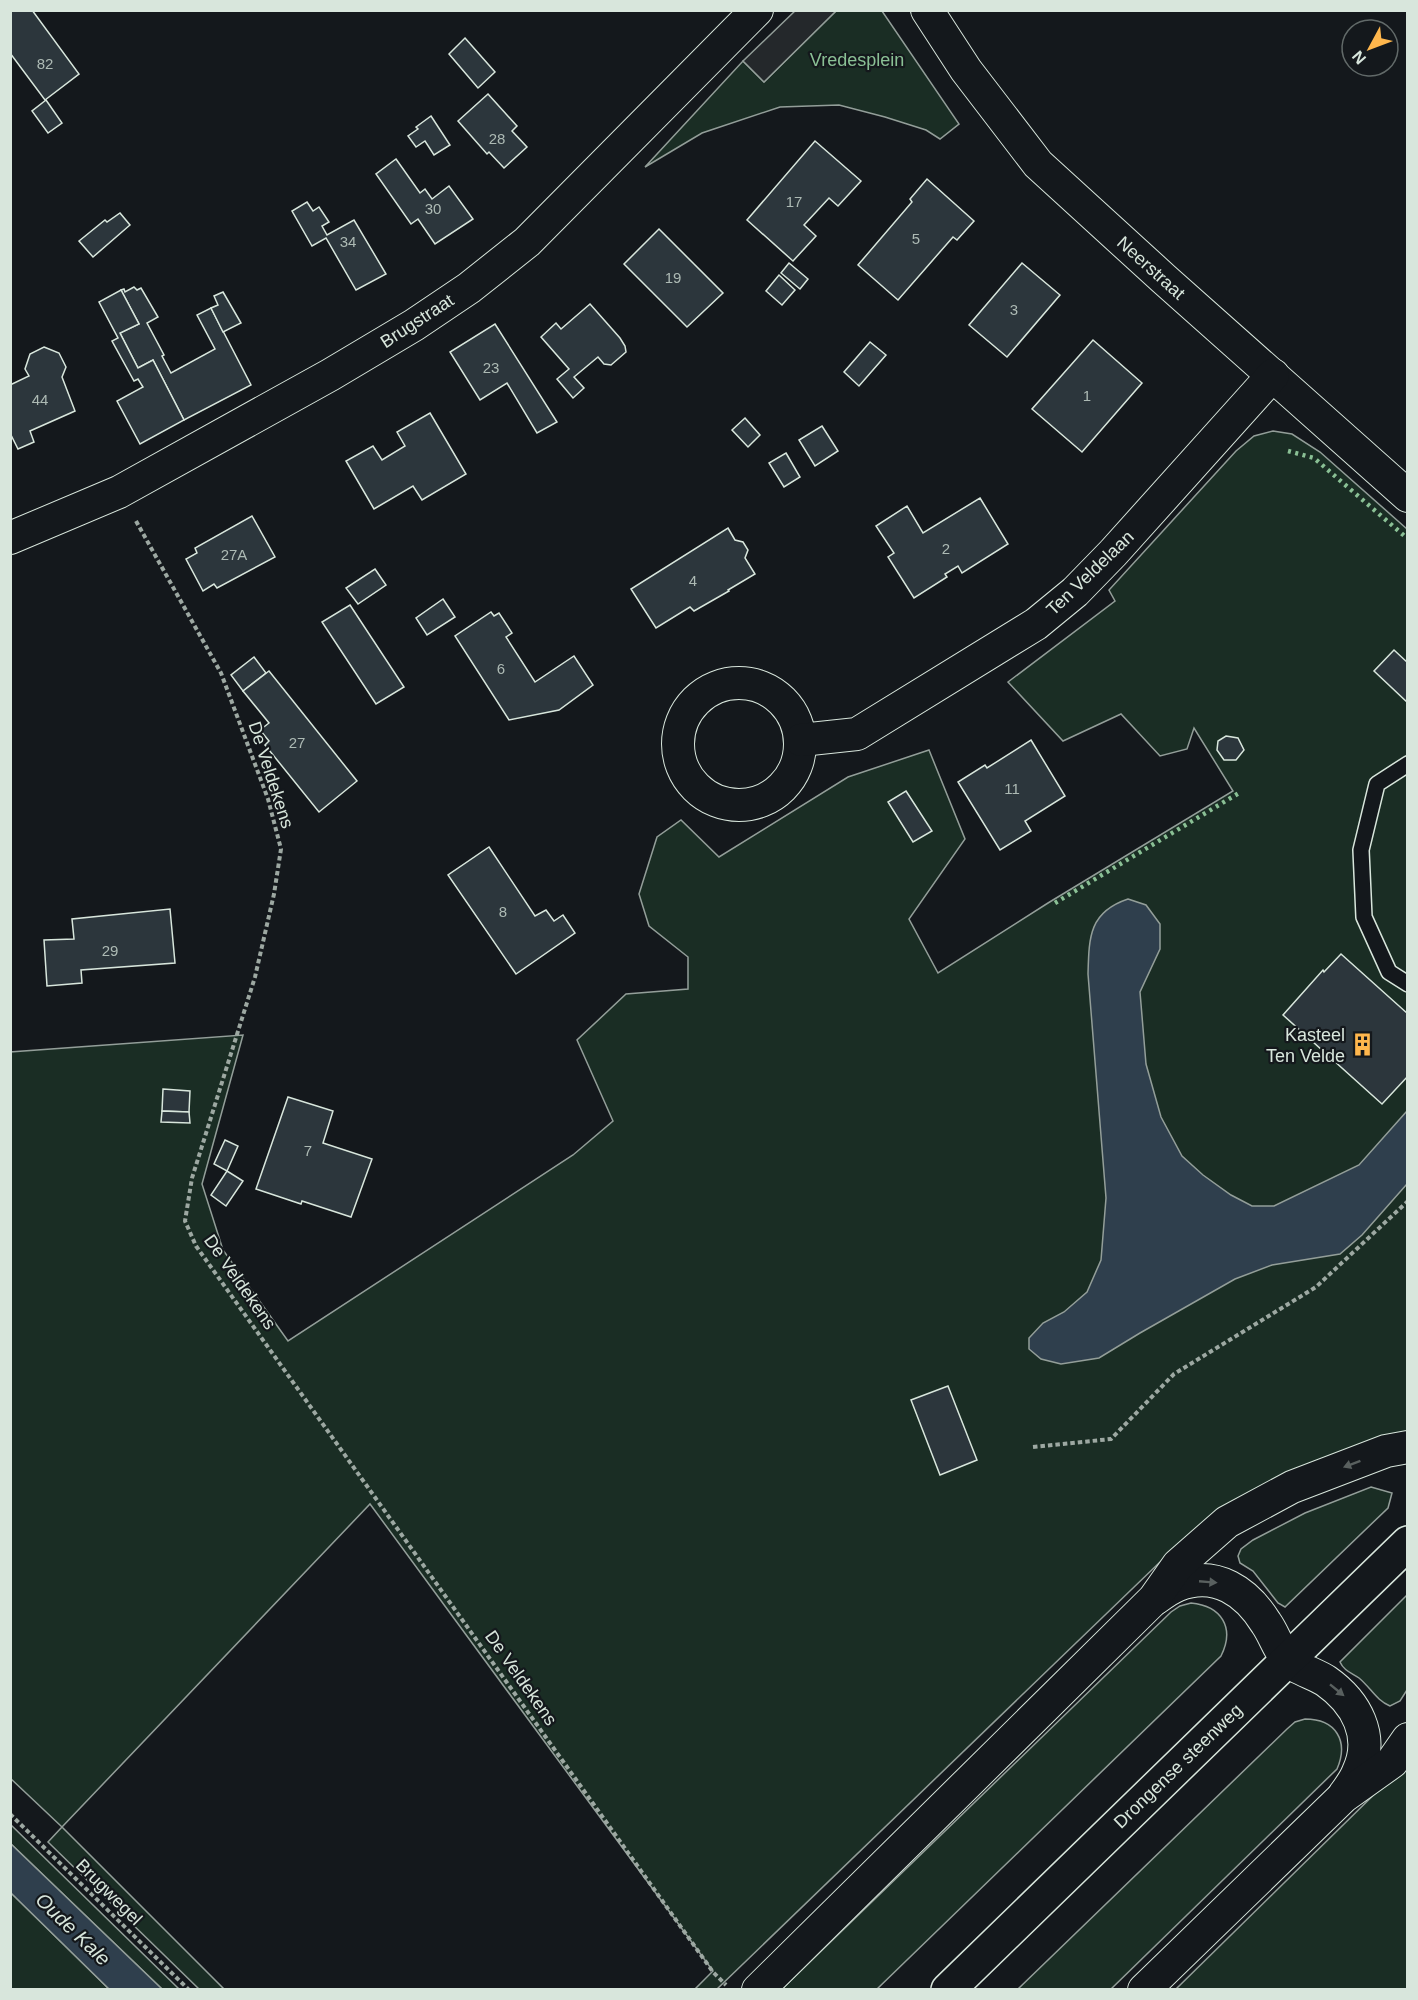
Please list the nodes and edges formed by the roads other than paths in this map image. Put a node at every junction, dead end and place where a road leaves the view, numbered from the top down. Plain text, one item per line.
1 (757, 10) edge
2 (927, 10) edge
3 (1273, 375) junction
4 (1407, 495) edge
5 (10, 538) edge
6 (801, 740) dead end
7 (1407, 764) edge
8 (1407, 984) edge
9 (1407, 1447) edge
10 (1407, 1542) edge
11 (1154, 1599) junction
12 (1287, 1660) junction
13 (1407, 1739) edge
14 (1343, 1797) junction
15 (758, 1989) edge
16 (948, 1989) edge
17 (1144, 1989) edge

1 - 5 street, Brugstraat
2 - 3 street, Neerstraat
3 - 4 street, Neerstraat
3 - 6 street, Ten Veldelaan
7 - 8 lane
9 -> 11 street
10 - 12 street, Drongense steenweg
11 -> 12 street
11 - 15 street
12 -> 14 street
12 - 16 street, Drongense steenweg
13 - 14 street
14 - 17 street

